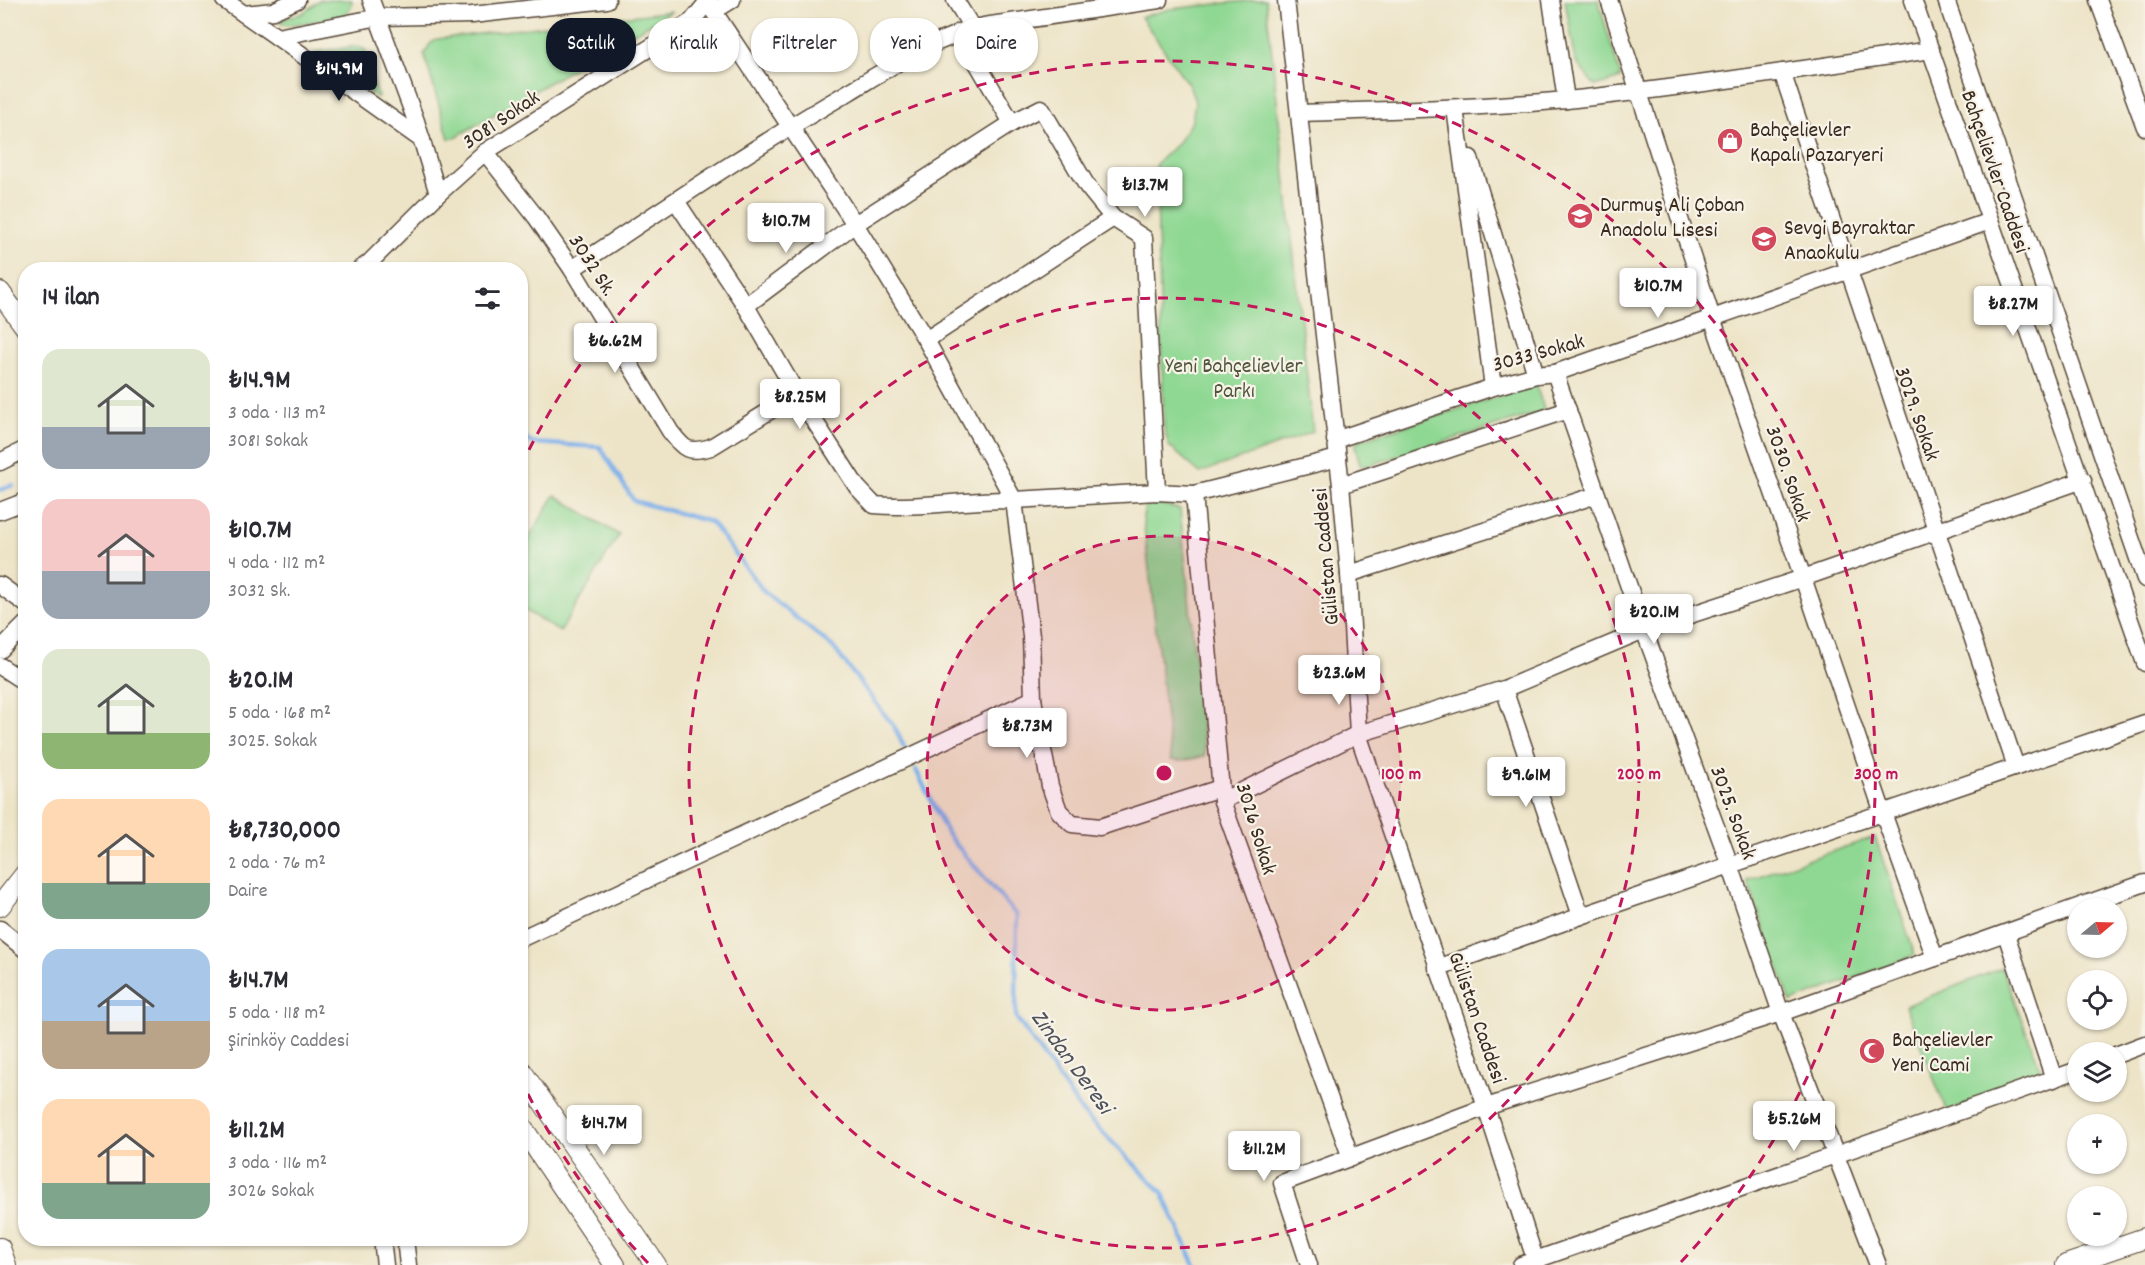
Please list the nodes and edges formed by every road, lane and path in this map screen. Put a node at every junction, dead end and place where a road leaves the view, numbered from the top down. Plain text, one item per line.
1 (224, 0) edge
2 (297, 0) edge
3 (371, 0) edge
4 (607, 0) edge
5 (732, 0) edge
6 (955, 0) edge
7 (1159, 0) edge
8 (1286, 0) edge
9 (1551, 0) edge
10 (1609, 0) edge
11 (1913, 0) edge
12 (1946, 0) edge
13 (2098, 0) edge
14 (709, 3) edge
15 (244, 14) junction
16 (379, 17) junction
17 (962, 18) edge
18 (1038, 19) edge
19 (954, 35) edge
20 (277, 37) junction
21 (1931, 50) junction
22 (987, 72) edge
23 (1782, 72) junction
24 (1638, 91) junction
25 (1566, 100) junction
26 (1455, 108) junction
27 (1299, 113) junction
28 (1012, 123) junction
29 (789, 126) junction
30 (2145, 127) edge
31 (422, 140) junction
32 (485, 152) junction
33 (438, 194) junction
34 (676, 201) junction
35 (1113, 218) junction
36 (1990, 221) junction
37 (855, 224) junction
38 (368, 262) edge
39 (572, 269) junction
40 (1848, 272) junction
41 (0, 292) edge
42 (747, 308) junction
43 (18, 317) edge
44 (1712, 318) junction
45 (926, 340) junction
46 (1555, 373) junction
47 (1536, 375) junction
48 (1493, 387) junction
49 (797, 394) junction
50 (1568, 410) junction
51 (1335, 440) junction
52 (18, 453) edge
53 (1338, 458) junction
54 (0, 462) edge
55 (2083, 480) junction
56 (1341, 485) junction
57 (1156, 492) junction
58 (1194, 494) junction
59 (1597, 495) junction
60 (1014, 500) junction
61 (18, 504) edge
62 (0, 511) edge
63 (1936, 531) junction
64 (1349, 574) junction
65 (1803, 578) junction
66 (2145, 579) edge
67 (0, 585) edge
68 (18, 598) edge
69 (1644, 630) junction
70 (18, 632) edge
71 (0, 650) edge
72 (2145, 663) edge
73 (0, 666) edge
74 (18, 678) edge
75 (1504, 689) junction
76 (1033, 699) junction
77 (2145, 723) edge
78 (1358, 734) junction
79 (2016, 767) junction
80 (1221, 795) junction
81 (1883, 813) junction
82 (1730, 865) junction
83 (18, 883) edge
84 (2145, 883) edge
85 (0, 906) edge
86 (1581, 916) junction
87 (0, 929) edge
88 (2006, 934) junction
89 (528, 935) edge
90 (18, 944) edge
91 (1935, 958) junction
92 (1437, 968) junction
93 (1781, 1013) junction
94 (2145, 1044) edge
95 (2127, 1051) edge
96 (2067, 1074) edge
97 (2054, 1079) junction
98 (528, 1081) edge
99 (1486, 1107) junction
100 (528, 1136) edge
101 (1837, 1155) junction
102 (1351, 1158) junction
103 (2145, 1238) edge
104 (383, 1246) edge
105 (406, 1246) edge
106 (0, 1248) edge
107 (1531, 1263) edge
108 (6, 1265) edge
109 (385, 1265) edge
110 (408, 1265) edge
111 (615, 1265) edge
112 (656, 1265) edge
113 (1309, 1265) edge
114 (1878, 1265) edge
115 (2066, 1265) edge

1 - 15 street
2 - 15 street
3 - 16 street
4 - 16 street
5 - 14 street, 3081 Sokak
6 - 17 street
7 - 18 street
8 - 27 street, Gülistan Caddesi
9 - 25 street
10 - 24 street, 3030. Sokak
11 - 21 street, Bahçelievler Caddesi
12 - 66 street, Bahçelievler Caddesi
13 - 30 street
14 - 29 street
14 - 32 street, 3081 Sokak
15 - 20 street
16 - 20 street
16 - 31 street
19 - 29 street
20 - 31 street
21 - 23 street
21 - 36 street, Bahçelievler Caddesi
22 - 28 street
23 - 24 street
23 - 40 street, 3029. Sokak
24 - 25 street
24 - 44 street, 3030. Sokak
25 - 26 street
26 - 27 street
26 - 47 street
26 - 48 street
27 - 51 street, Gülistan Caddesi
28 - 35 street
28 - 37 street
29 - 34 street
29 - 37 street
31 - 33 street
32 - 33 street, 3081 Sokak
32 - 39 street, 3032 Sk.
33 - 38 street, 3081 Sokak
34 - 39 street
34 - 42 street
35 - 45 street
35 - 57 street
36 - 40 street, 3033 Sokak
36 - 55 street, Bahçelievler Caddesi
37 - 42 street
37 - 45 street
39 - 49 street, 3032 Sk.
40 - 44 street, 3033 Sokak
40 - 63 street, 3029. Sokak
41 - 43 main road
42 - 49 street
44 - 46 street, 3033 Sokak
44 - 65 street, 3030. Sokak
45 - 60 street
46 - 47 street, 3033 Sokak
46 - 50 street, 3025. Sokak
47 - 48 street, 3033 Sokak
48 - 51 street, 3033 Sokak
49 - 60 street
50 - 56 street
50 - 59 street, 3025. Sokak
51 - 53 street, Gülistan Caddesi
52 - 54 street
53 - 56 street, Gülistan Caddesi
53 - 58 street
55 - 63 street
55 - 72 street, Bahçelievler Caddesi
56 - 64 street, Gülistan Caddesi
57 - 58 street
57 - 60 street
58 - 80 street, 3026 Sokak
59 - 64 street
59 - 69 street, 3025. Sokak
60 - 76 street
61 - 62 street
63 - 65 street
63 - 79 street, 3029. Sokak
64 - 78 street, Gülistan Caddesi
65 - 69 street
65 - 81 street, 3030. Sokak
67 - 68 street
69 - 75 street
69 - 82 street, 3025. Sokak
70 - 71 street
73 - 74 street
75 - 78 street
75 - 86 street
76 - 80 street
76 - 89 street
77 - 79 street
78 - 80 street
78 - 92 street, Gülistan Caddesi
79 - 81 street
80 - 102 street, 3026 Sokak
81 - 82 street
81 - 91 street, 3030. Sokak
82 - 86 street
82 - 93 street, 3025. Sokak
83 - 85 main road
84 - 88 street
86 - 92 street
87 - 90 street
88 - 91 street
88 - 97 street
91 - 93 street
92 - 99 street, Gülistan Caddesi
93 - 99 street
93 - 101 street, 3025. Sokak
94 - 95 street
96 - 97 street
97 - 101 street
98 - 112 main road
99 - 102 street
99 - 107 street, Gülistan Caddesi
100 - 111 main road
101 - 107 street
101 - 114 street, 3025. Sokak
102 - 113 street
103 - 115 main road
104 - 109 street
105 - 110 street
106 - 108 main road

